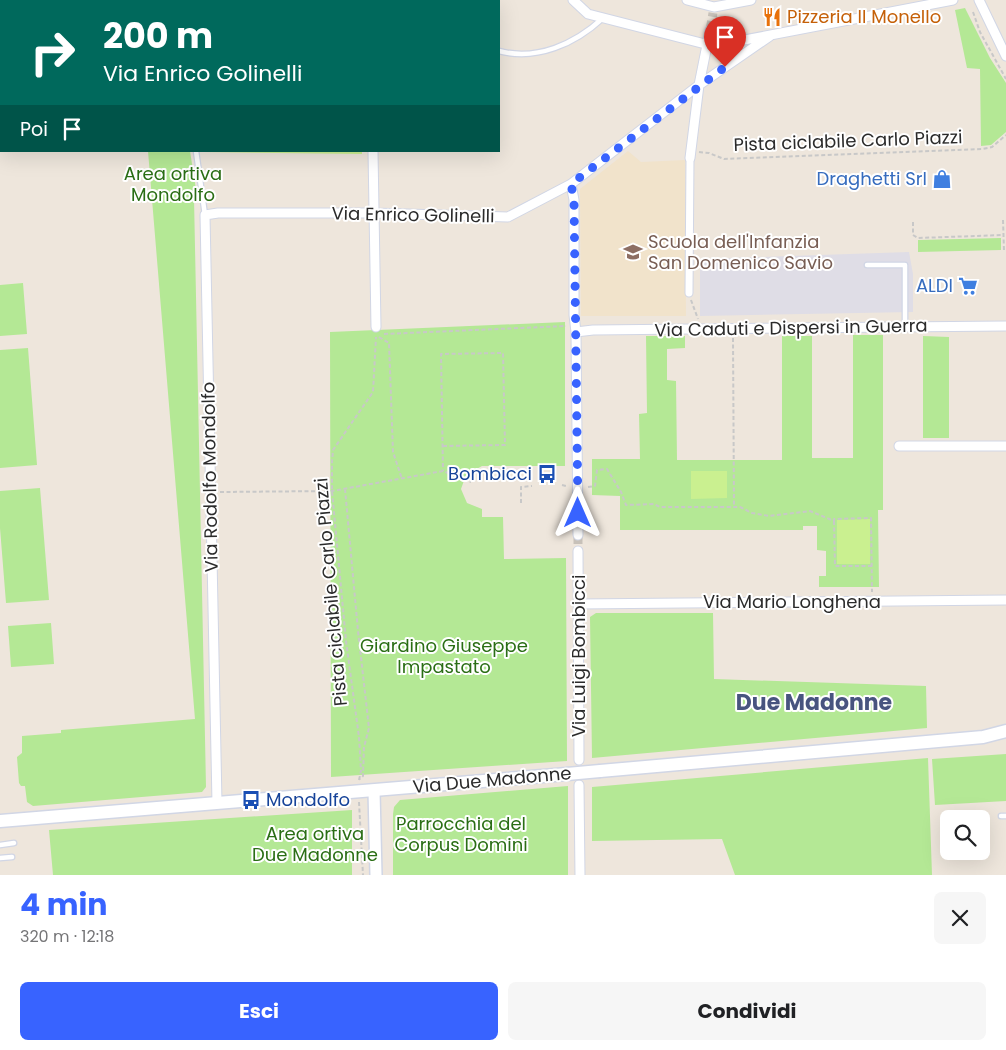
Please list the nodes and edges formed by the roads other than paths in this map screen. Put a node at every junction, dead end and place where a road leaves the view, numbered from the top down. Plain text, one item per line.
1 (573, 0) edge
2 (687, 0) edge
3 (751, 0) edge
4 (953, 0) edge
5 (979, 0) edge
6 (604, 18) junction
7 (710, 30) tunnel mouth
8 (770, 36) junction
9 (707, 46) junction
10 (500, 51) edge
11 (1006, 56) edge
12 (699, 85) junction
13 (196, 152) edge
14 (373, 152) edge
15 (690, 158) joint
16 (571, 184) junction
17 (374, 213) junction
18 (205, 215) junction
19 (866, 265) dead end
20 (689, 294) road end
21 (1006, 326) edge
22 (906, 327) junction
23 (377, 332) road end
24 (576, 332) junction
25 (899, 446) dead end
26 (1006, 446) edge
27 (578, 535) tunnel mouth
28 (578, 551) tunnel mouth
29 (1006, 600) edge
30 (578, 604) junction
31 (1006, 731) edge
32 (983, 737) junction
33 (1006, 740) edge
34 (579, 760) dead end
35 (580, 785) dead end
36 (374, 791) junction
37 (217, 803) junction
38 (0, 821) edge
39 (14, 843) dead end
40 (0, 845) edge
41 (12, 857) dead end
42 (0, 858) edge
43 (376, 875) edge
44 (580, 875) edge

1 - 6 street
2 - 3 street
4 - 8 street
5 - 11 street
6 - 9 street
6 - 10 lane
7 - 9 street
8 - 9 street
8 - 12 street, Via Enrico Golinelli
9 - 12 street
12 - 15 street
12 - 16 street, Via Enrico Golinelli
13 - 18 lane, Via Rodolfo Mondolfo
14 - 17 street
15 - 20 street
16 - 17 street, Via Enrico Golinelli
16 - 24 street
17 - 18 street, Via Enrico Golinelli
17 - 23 street
18 - 37 street, Via Rodolfo Mondolfo
19 - 22 lane
21 - 22 street, Via Caduti e Dispersi in Guerra
22 - 24 street, Via Caduti e Dispersi in Guerra
24 - 27 street
25 - 26 street
28 - 30 street, Via Luigi Bombicci
29 - 30 street, Via Mario Longhena
30 - 34 street, Via Luigi Bombicci
31 - 32 main road, Via Due Madonne
32 - 33 main road, Via Due Madonne
32 - 36 main road, Via Due Madonne, bridge
35 - 44 street
36 - 37 main road, Via Due Madonne
36 - 43 street
37 - 38 main road, Via Due Madonne
39 - 40 lane
41 - 42 lane

